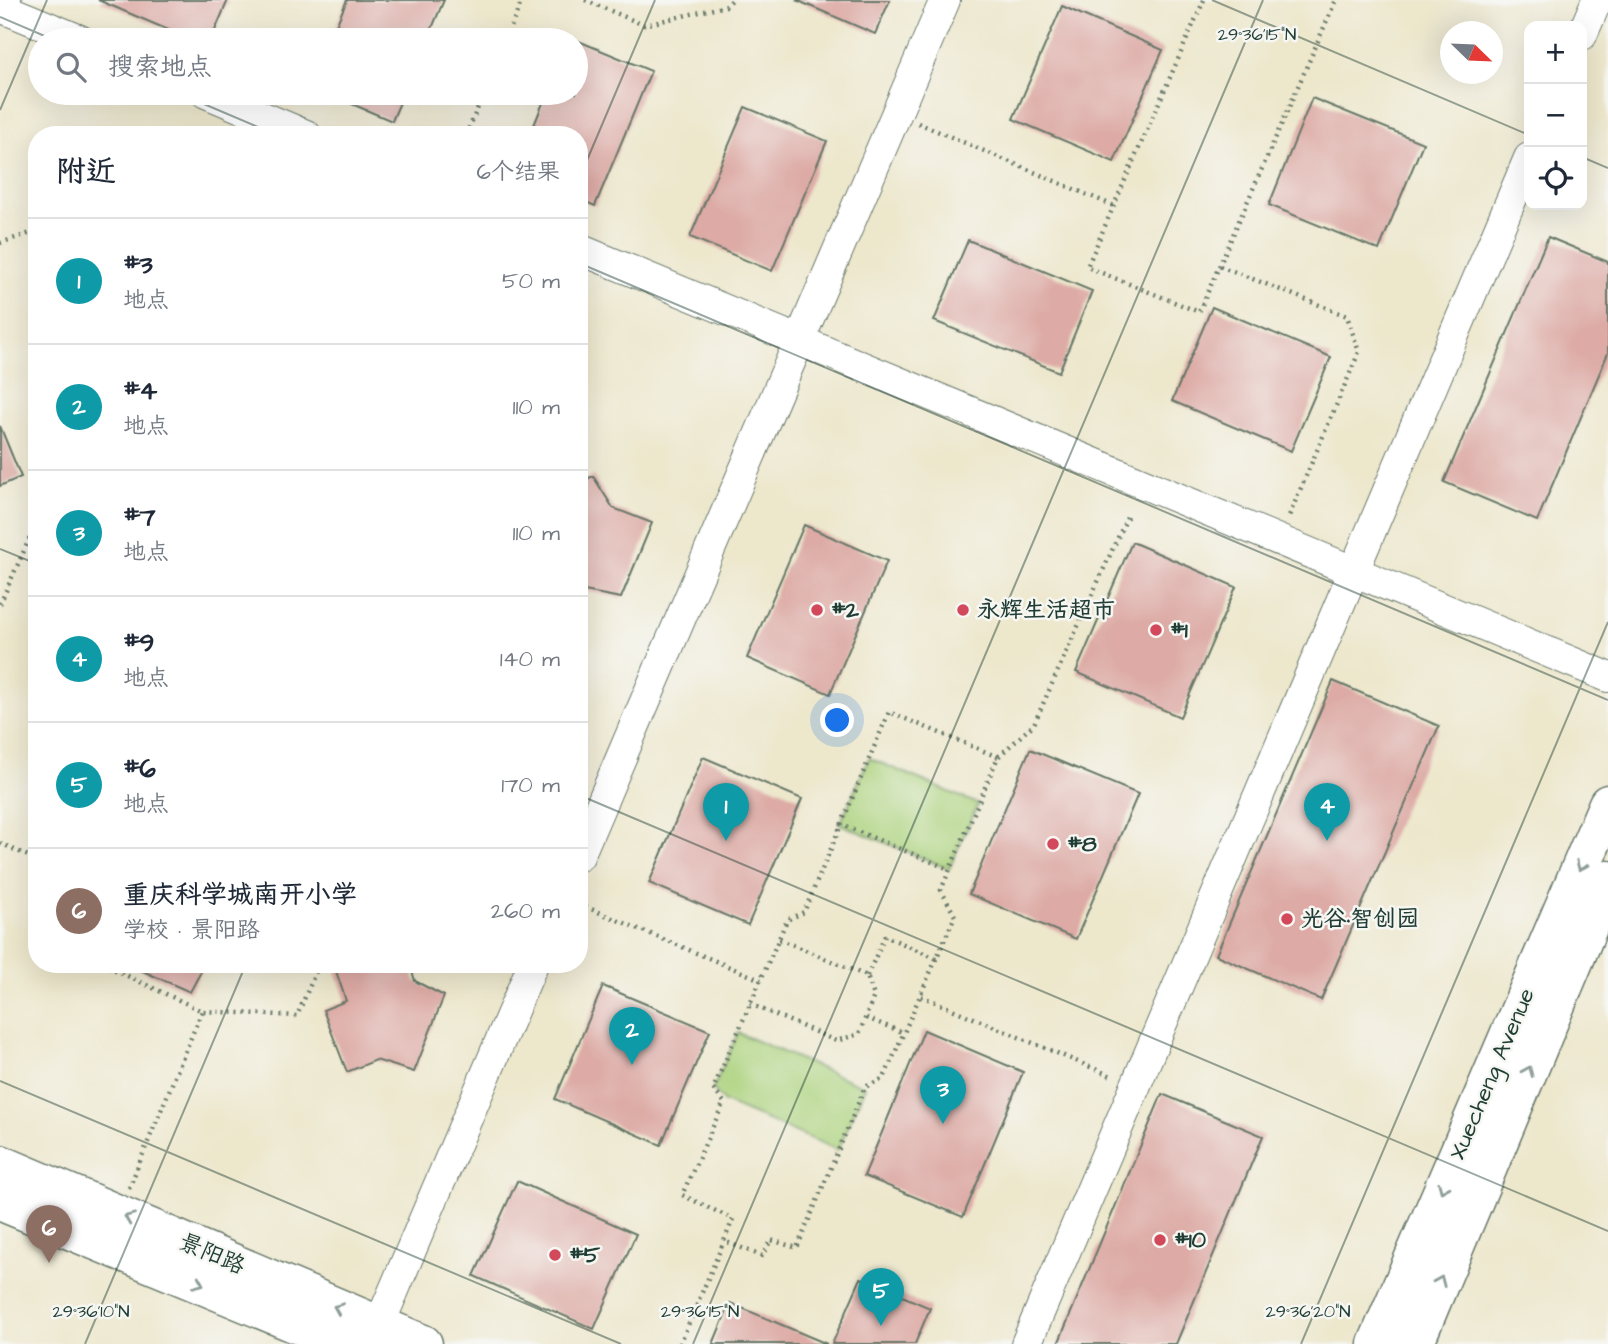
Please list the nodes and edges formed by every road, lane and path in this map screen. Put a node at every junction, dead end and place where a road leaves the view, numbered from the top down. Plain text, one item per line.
1 (2, 0) edge
2 (522, 0) edge
3 (585, 0) edge
4 (732, 0) edge
5 (944, 0) edge
6 (1204, 0) edge
7 (1336, 0) edge
8 (1597, 0) edge
9 (0, 6) edge
10 (1587, 23) edge
11 (52, 28) edge
12 (511, 28) edge
13 (234, 105) edge
14 (479, 105) edge
15 (896, 114) junction
16 (284, 126) edge
17 (470, 126) edge
18 (1524, 170) edge
19 (1114, 206) junction
20 (28, 234) edge
21 (0, 243) edge
22 (588, 252) edge
23 (1220, 266) junction
24 (799, 340) junction
25 (1128, 515) dead end
26 (1279, 540) junction
27 (28, 542) edge
28 (1353, 571) junction
29 (0, 604) edge
30 (1608, 677) edge
31 (998, 758) junction
32 (1608, 804) edge
33 (840, 824) junction
34 (588, 835) edge
35 (0, 843) edge
36 (28, 856) edge
37 (949, 869) junction
38 (1608, 880) edge
39 (588, 908) edge
40 (779, 939) junction
41 (938, 959) junction
42 (121, 973) edge
43 (315, 973) edge
44 (529, 973) edge
45 (867, 976) junction
46 (761, 980) junction
47 (921, 996) junction
48 (750, 1004) junction
49 (202, 1011) junction
50 (866, 1018) junction
51 (905, 1033) junction
52 (1136, 1086) junction
53 (0, 1164) edge
54 (0, 1201) edge
55 (119, 1214) junction
56 (724, 1241) junction
57 (375, 1335) edge
58 (345, 1344) edge
59 (423, 1344) edge
60 (680, 1344) edge
61 (1026, 1344) edge
62 (1377, 1344) edge
63 (1414, 1344) edge

1 - 9 main road
2 - 12 path
3 - 4 path
5 - 15 street
6 - 19 path
7 - 23 path
8 - 10 street
9 - 11 street
13 - 16 street
14 - 17 path
15 - 19 path
15 - 24 street
18 - 28 street
19 - 23 path
20 - 21 path
22 - 24 street
23 - 26 path
24 - 26 street
24 - 34 street
25 - 31 path
26 - 28 street
27 - 29 path
28 - 30 street
28 - 52 street
31 - 33 path
31 - 37 path
32 -> 62 main road, Xuecheng Avenue
33 - 37 path
33 - 40 path
35 - 36 path
37 - 41 path
63 -> 38 main road, Xuecheng Avenue
39 - 46 path
40 - 45 path
40 - 46 path
41 - 45 path
41 - 47 path
42 - 49 path
43 - 49 path
44 - 57 street
45 - 50 path
46 - 48 path
47 - 51 path
47 - 52 path
48 - 50 path
48 - 56 path
49 - 55 path
50 - 51 path
51 - 56 path
52 - 61 street
53 - 55 main road, 景阳路
54 -> 58 main road, 景阳路
57 -> 55 main road, 景阳路
56 - 60 path
57 - 59 main road, 景阳路

